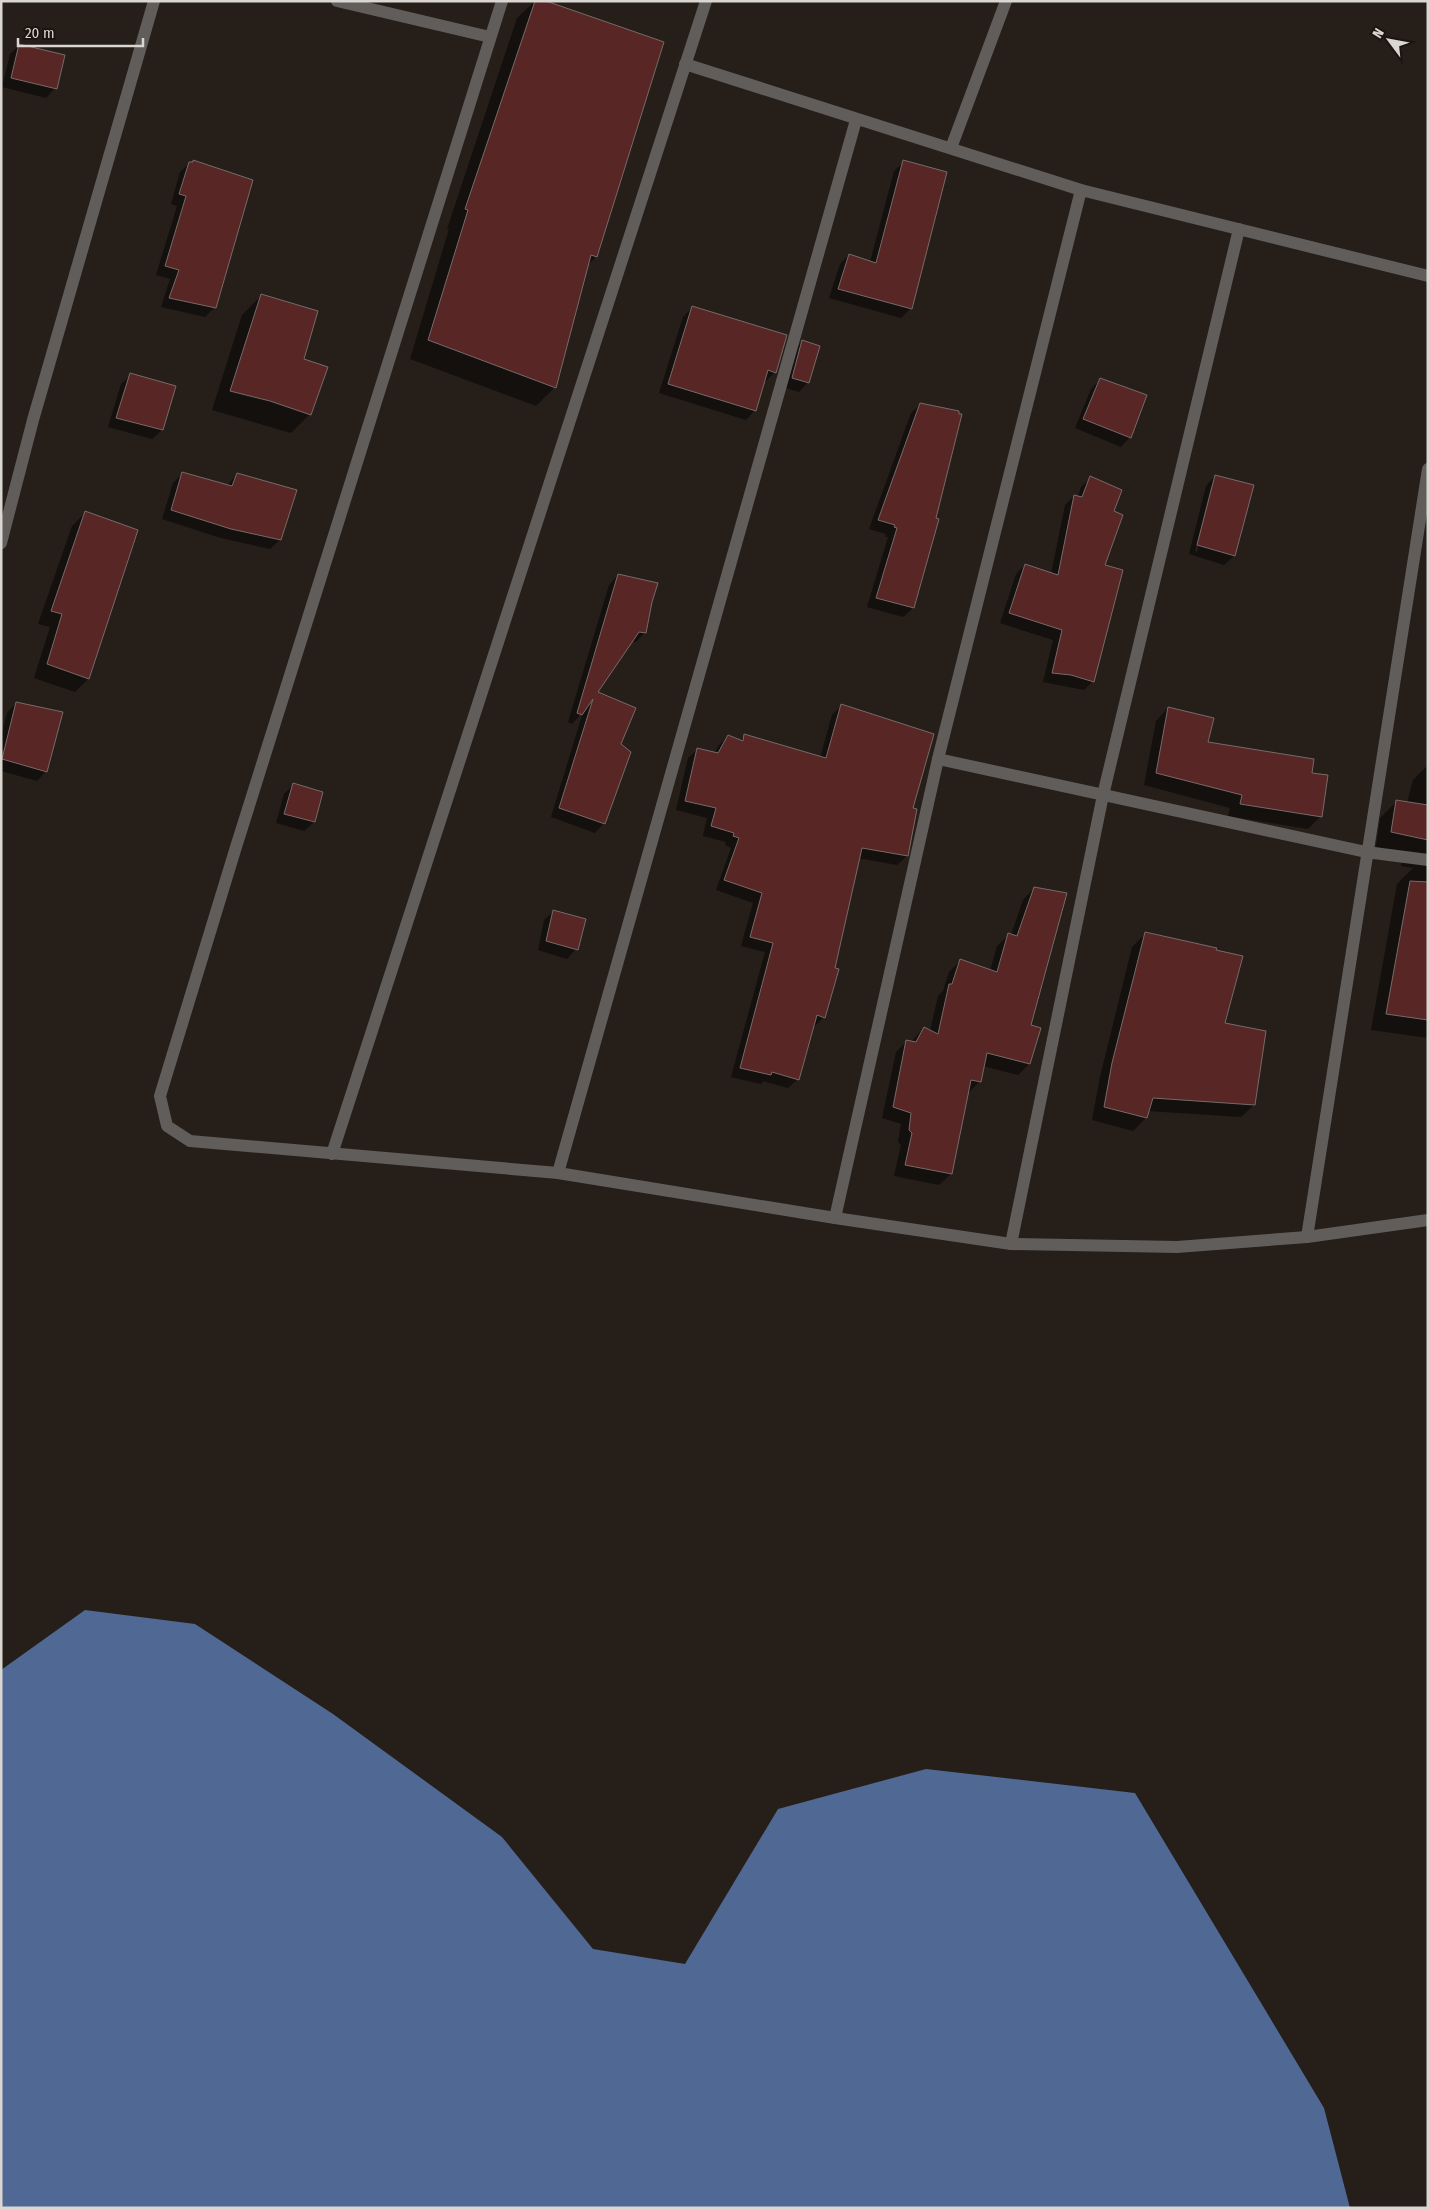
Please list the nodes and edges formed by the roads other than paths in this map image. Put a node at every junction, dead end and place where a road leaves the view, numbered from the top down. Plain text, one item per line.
1 (154, 1) edge
2 (337, 1) edge
3 (502, 1) edge
4 (706, 1) edge
5 (1006, 1) edge
6 (490, 37) junction
7 (685, 64) junction
8 (856, 120) junction
9 (951, 148) junction
10 (1081, 190) junction
11 (1239, 229) junction
12 (1428, 276) edge
13 (1428, 470) edge
14 (1, 543) edge
15 (938, 759) junction
16 (1103, 795) junction
17 (1366, 852) junction
18 (1428, 860) edge
19 (332, 1154) junction
20 (558, 1173) junction
21 (835, 1218) junction
22 (1428, 1220) edge
23 (1307, 1236) junction
24 (1011, 1244) junction

1 - 14 street
2 - 6 street
3 - 6 street
4 - 7 street
5 - 9 street
6 - 19 street
7 - 8 street
7 - 19 street
8 - 9 street
8 - 20 street
9 - 10 street
10 - 11 street
10 - 15 street
11 - 12 street
11 - 16 street
13 - 17 street
15 - 16 street
15 - 21 street
16 - 17 street
16 - 24 street
17 - 18 street
17 - 23 street
19 - 20 street
20 - 21 street
21 - 24 street
22 - 23 street
23 - 24 street

